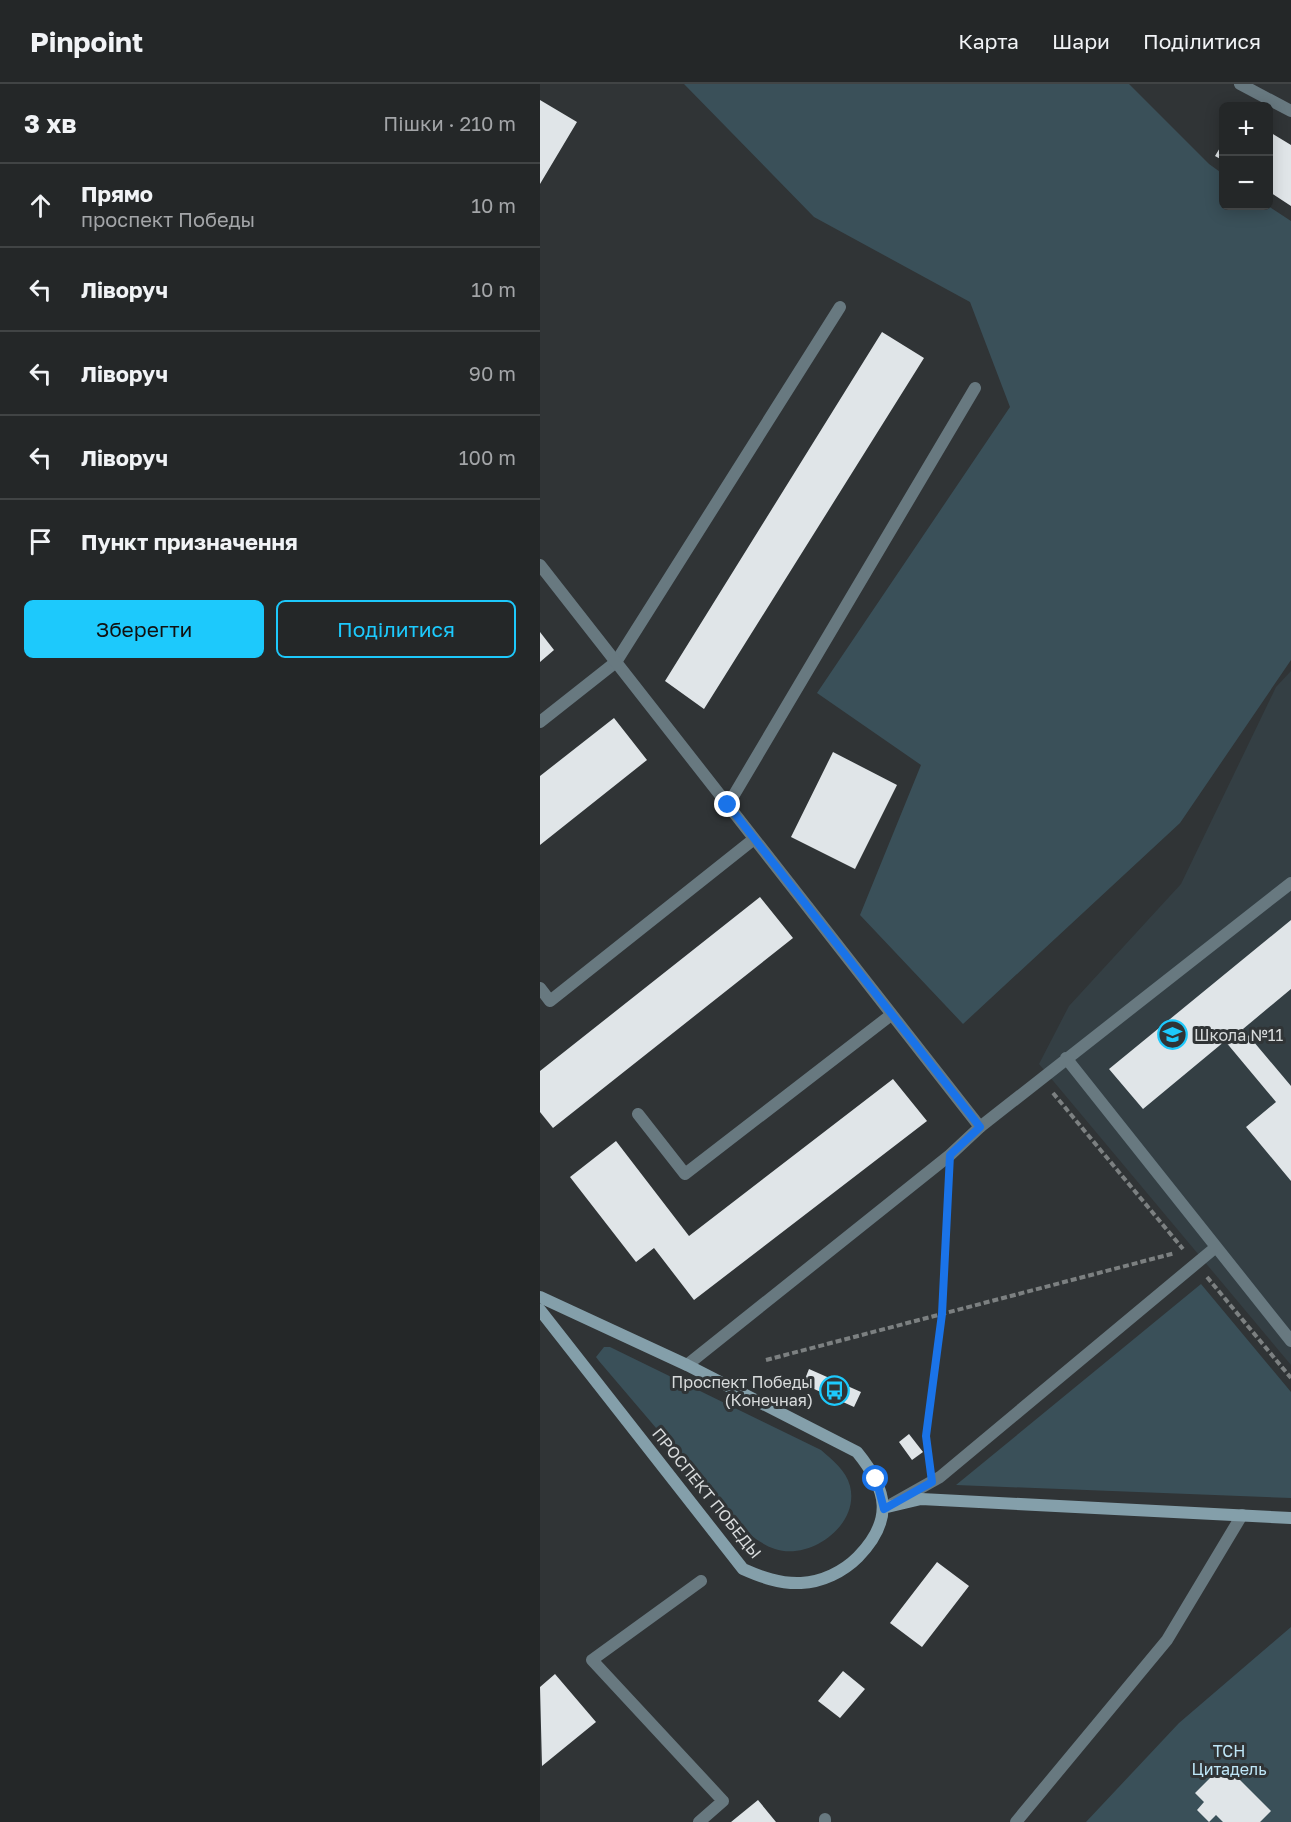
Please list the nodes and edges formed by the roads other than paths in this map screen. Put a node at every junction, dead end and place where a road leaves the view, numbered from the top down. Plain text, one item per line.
1 (1239, 84) edge
2 (1291, 111) edge
3 (840, 307) dead end
4 (975, 388) dead end
5 (540, 564) edge
6 (616, 662) junction
7 (540, 722) edge
8 (728, 805) junction
9 (754, 839) junction
10 (1291, 883) edge
11 (540, 988) edge
12 (891, 1015) junction
13 (1066, 1058) junction
14 (638, 1114) dead end
15 (980, 1127) junction
16 (1216, 1247) junction
17 (540, 1297) edge
18 (540, 1310) edge
19 (1291, 1341) edge
20 (687, 1365) junction
21 (884, 1509) junction
22 (1242, 1515) junction
23 (1291, 1518) edge
24 (701, 1581) dead end
25 (699, 1822) edge
26 (1016, 1822) edge

1 - 2 street
3 - 6 street
4 - 8 street
5 - 6 street
6 - 7 street
6 - 8 street
8 - 9 street
9 - 11 street
9 - 12 street
10 - 13 street
12 - 14 street
12 - 15 street
13 - 15 street
13 - 16 street
15 - 20 street
16 - 19 street
16 - 21 street
17 - 20 street
18 - 21 street, ПРОСПЕКТ ПОБЕДЫ
20 - 21 street
21 - 22 street
22 - 23 street
22 - 26 street
24 - 25 street

